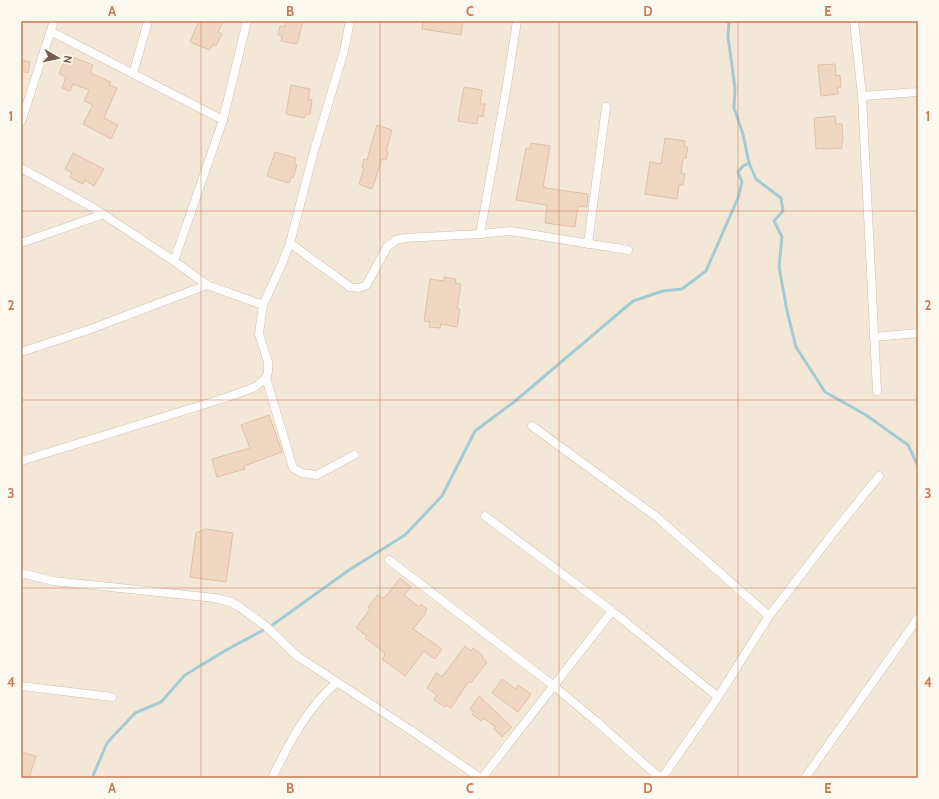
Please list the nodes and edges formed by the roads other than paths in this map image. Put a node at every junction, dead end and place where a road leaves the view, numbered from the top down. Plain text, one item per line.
1 (54, 21) edge
2 (148, 21) edge
3 (247, 21) edge
4 (350, 21) edge
5 (517, 21) edge
6 (854, 21) edge
7 (52, 32) junction
8 (134, 74) junction
9 (918, 92) edge
10 (862, 96) junction
11 (606, 107) dead end
12 (223, 120) junction
13 (21, 122) edge
14 (21, 168) edge
15 (104, 214) junction
16 (480, 234) junction
17 (21, 243) edge
18 (290, 243) junction
19 (588, 244) junction
20 (628, 250) dead end
21 (174, 261) junction
22 (207, 285) junction
23 (263, 305) junction
24 (918, 333) edge
25 (874, 337) junction
26 (21, 352) edge
27 (266, 378) junction
28 (877, 391) dead end
29 (532, 426) dead end
30 (354, 455) dead end
31 (21, 461) edge
32 (879, 476) dead end
33 (485, 516) dead end
34 (389, 560) dead end
35 (21, 573) edge
36 (612, 611) junction
37 (769, 616) junction
38 (918, 618) edge
39 (337, 682) junction
40 (21, 686) edge
41 (554, 686) junction
42 (718, 697) junction
43 (112, 698) dead end
44 (272, 778) edge
45 (481, 778) edge
46 (661, 778) edge
47 (805, 778) edge

1 - 7 street
2 - 8 street
3 - 12 street
4 - 18 street
5 - 16 street
6 - 10 street
7 - 8 street
7 - 13 street
8 - 12 street
9 - 10 street
10 - 25 street
11 - 19 street
12 - 21 street
14 - 15 street
15 - 17 street
15 - 21 street
16 - 18 street
16 - 19 street
18 - 23 street
19 - 20 street
21 - 22 street
22 - 23 street
22 - 26 street
23 - 27 street
24 - 25 street
25 - 28 street
27 - 30 street
27 - 31 street
29 - 37 street
32 - 37 street
33 - 36 street
34 - 41 street
35 - 39 street
36 - 41 street
36 - 42 street
37 - 42 street
38 - 47 street
39 - 44 street
39 - 45 street
40 - 43 street
41 - 45 street
41 - 46 street
42 - 46 street

